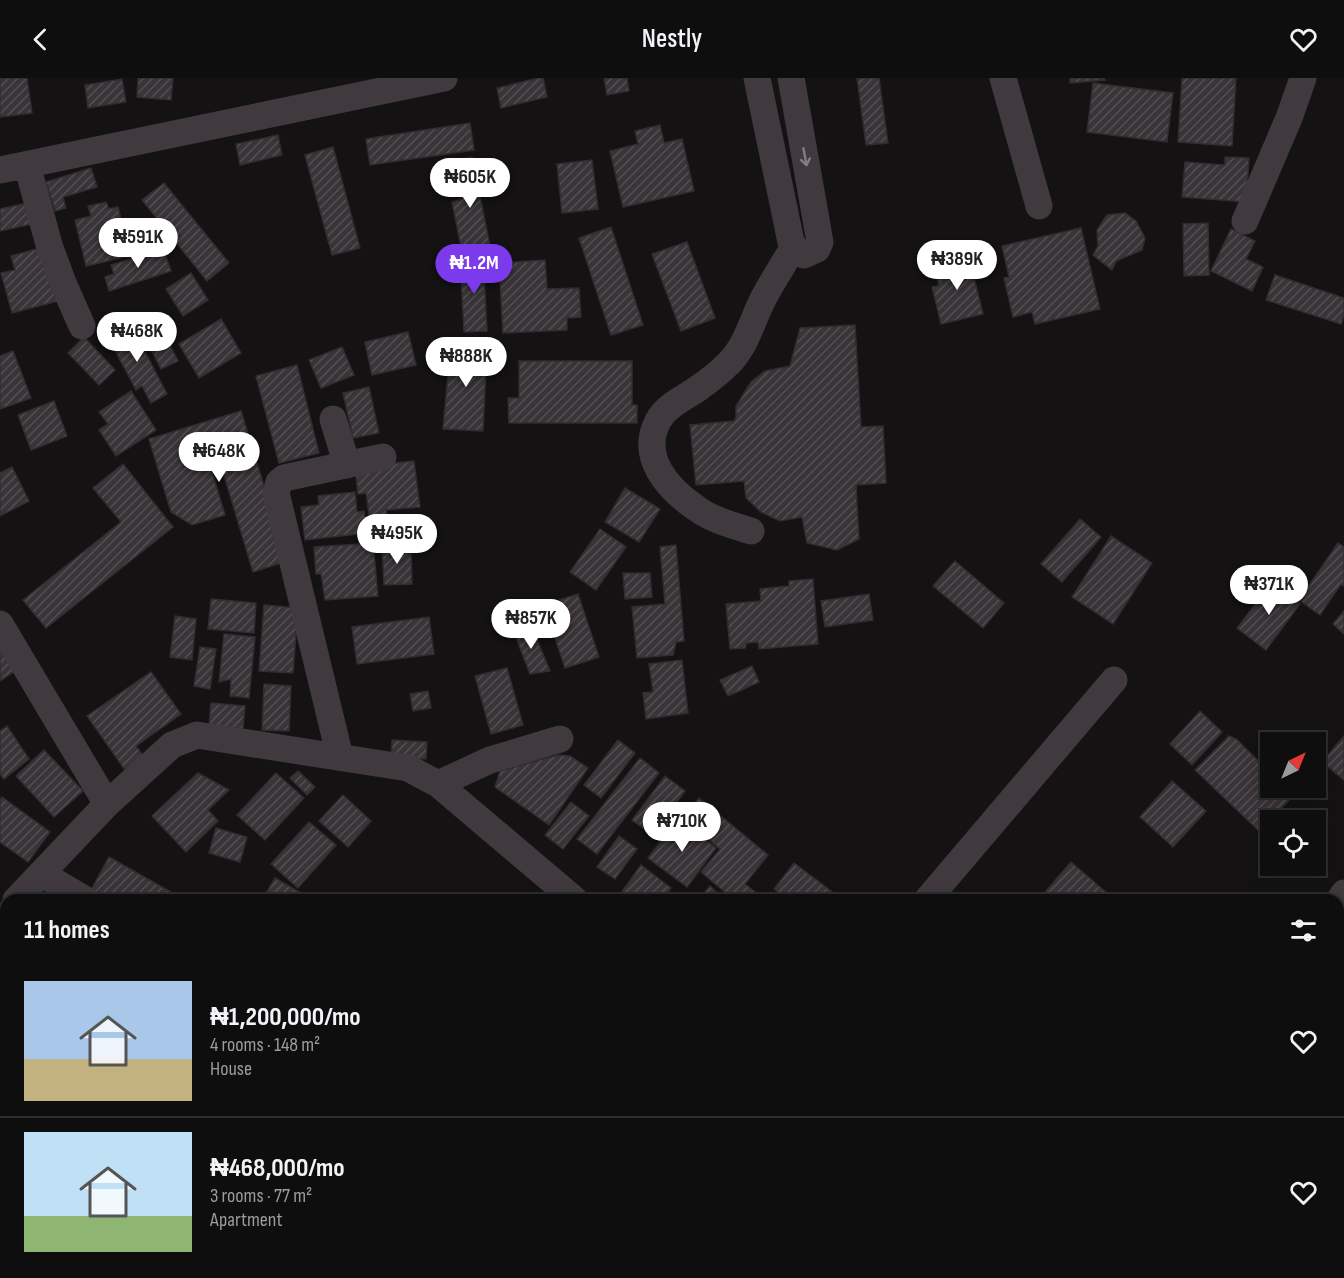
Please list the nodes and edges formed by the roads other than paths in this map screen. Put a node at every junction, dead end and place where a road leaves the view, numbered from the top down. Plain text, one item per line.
1 (444, 78) edge
2 (756, 78) edge
3 (1003, 78) edge
4 (1302, 78) edge
5 (792, 89) edge
6 (762, 105) junction
7 (27, 165) junction
8 (0, 170) edge
9 (1039, 206) dead end
10 (1245, 221) dead end
11 (793, 248) junction
12 (82, 326) dead end
13 (333, 419) dead end
14 (383, 457) dead end
15 (347, 465) junction
16 (751, 531) dead end
17 (0, 624) edge
18 (1114, 680) dead end
19 (560, 739) dead end
20 (340, 757) junction
21 (438, 784) junction
22 (107, 804) junction
23 (42, 874) junction
24 (22, 894) edge
25 (76, 894) edge
26 (568, 894) edge
27 (932, 894) edge

1 - 7 street
2 - 6 street
3 - 9 street
4 - 10 street
5 - 6 street
5 -> 11 street
6 - 11 street
7 - 8 street
7 - 12 street
11 - 16 street
13 - 15 street
14 - 15 street
15 - 20 street
17 - 22 street
18 - 27 street
19 - 21 street
20 - 21 street
20 - 22 street
21 - 26 street
22 - 23 street
23 - 24 street
23 - 25 street

